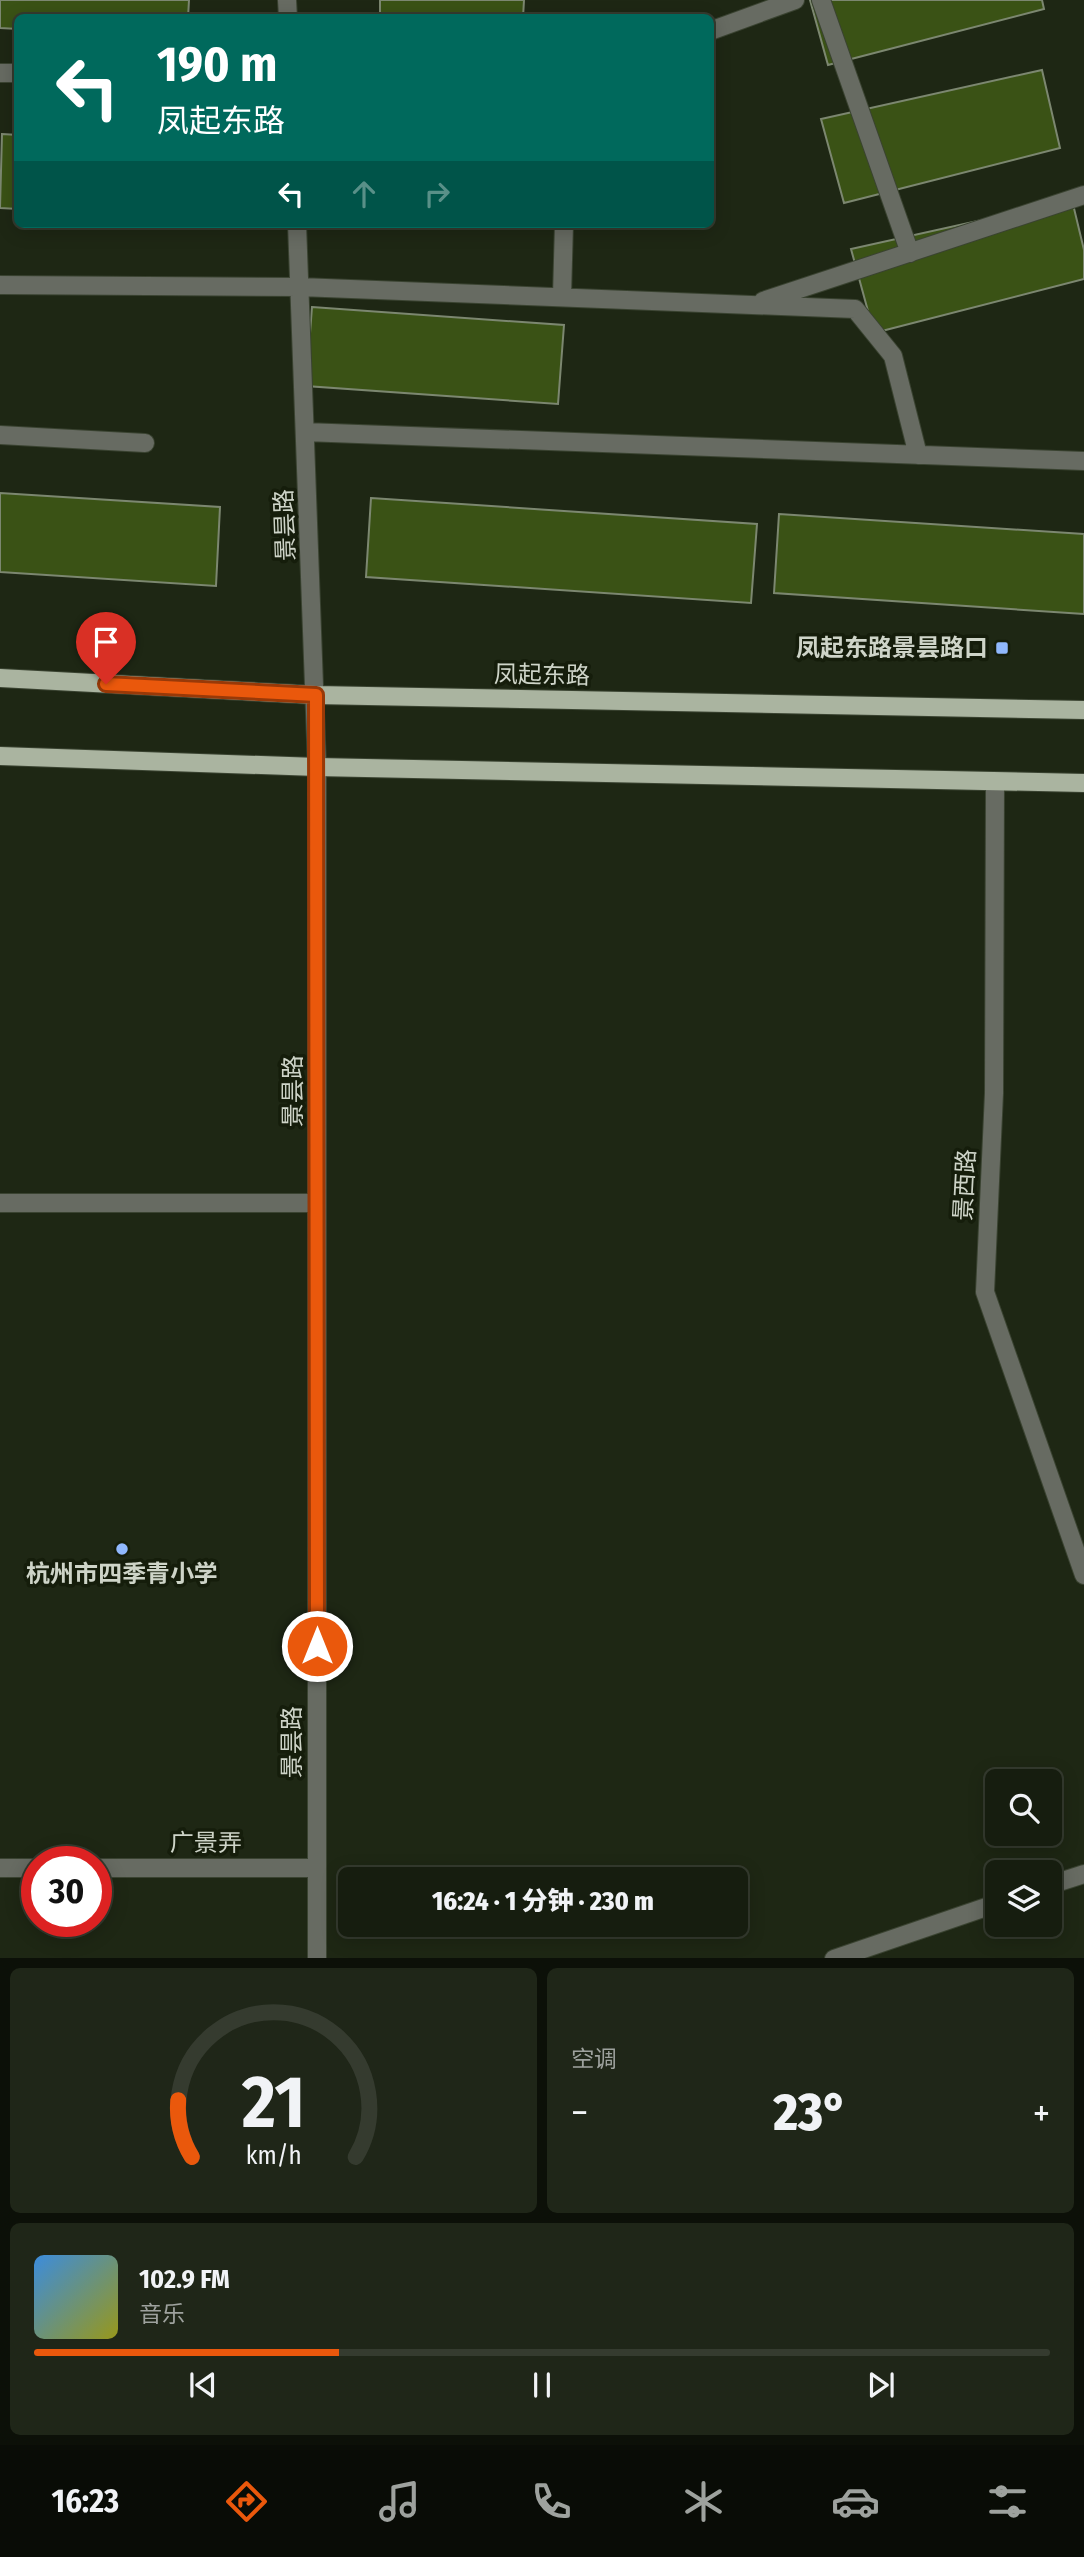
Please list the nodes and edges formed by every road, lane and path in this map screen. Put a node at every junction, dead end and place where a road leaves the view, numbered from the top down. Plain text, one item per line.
1 (795, 0) edge
2 (821, 0) edge
3 (714, 30) edge
4 (1084, 195) edge
5 (297, 228) edge
6 (564, 228) edge
7 (910, 253) junction
8 (0, 285) edge
9 (299, 287) junction
10 (562, 296) junction
11 (754, 305) junction
12 (306, 432) junction
13 (0, 435) edge
14 (145, 443) dead end
15 (918, 455) junction
16 (1084, 461) edge
17 (0, 678) edge
18 (316, 695) junction
19 (1084, 710) edge
20 (0, 756) edge
21 (317, 767) junction
22 (995, 782) junction
23 (1084, 783) edge
24 (0, 1203) edge
25 (317, 1203) junction
26 (1084, 1575) edge
27 (0, 1868) edge
28 (21, 1868) edge
29 (112, 1868) edge
30 (317, 1868) junction
31 (1084, 1874) edge
32 (1062, 1881) edge
33 (985, 1907) edge
34 (317, 1958) edge
35 (834, 1958) edge

1 - 3 street
2 - 7 street
4 - 7 street
5 - 9 street, 景昙路
6 - 10 street
7 - 11 street
8 - 9 street
9 - 10 street
9 - 12 street, 景昙路
10 - 11 street
11 - 15 street
12 - 15 street
12 - 18 street, 景昙路
13 - 14 street
15 - 16 street
17 - 18 main road, 凤起东路
18 - 19 main road, 凤起东路
18 - 21 street, 景昙路
20 - 21 main road
21 - 22 main road
21 - 25 street, 景昙路
22 - 23 main road
22 - 26 street, 景西路
24 - 25 street
25 - 30 street, 景昙路
27 - 28 street
29 - 30 street, 广景弄
30 - 34 street, 景昙路
31 - 32 street
33 - 35 street

